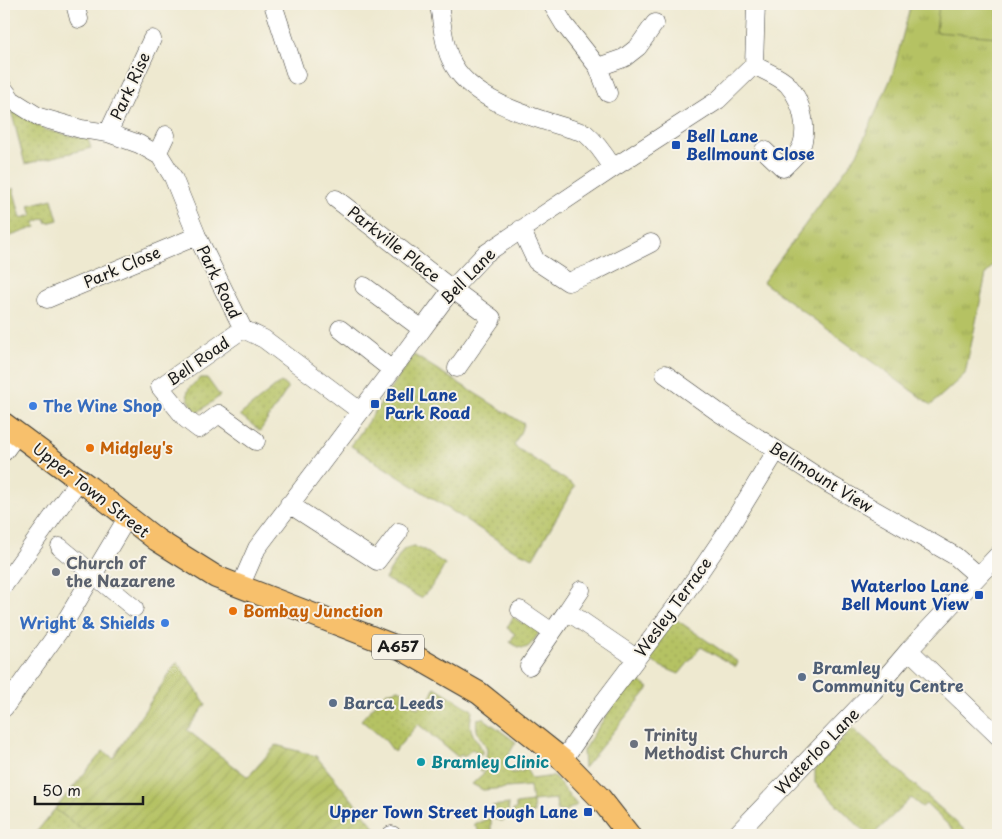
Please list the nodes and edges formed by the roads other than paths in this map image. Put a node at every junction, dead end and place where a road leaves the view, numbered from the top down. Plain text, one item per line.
1 (273, 4) edge
2 (552, 4) edge
3 (756, 4) edge
4 (439, 5) dead end
5 (654, 22) dead end
6 (152, 39) dead end
7 (754, 65) junction
8 (598, 67) junction
9 (296, 74) dead end
10 (4, 89) edge
11 (608, 93) dead end
12 (108, 134) junction
13 (166, 135) dead end
14 (764, 150) dead end
15 (156, 154) junction
16 (613, 168) junction
17 (336, 199) dead end
18 (521, 229) junction
19 (197, 236) junction
20 (651, 243) dead end
21 (364, 286) dead end
22 (452, 289) junction
23 (47, 298) dead end
24 (422, 329) junction
25 (243, 330) junction
26 (340, 330) dead end
27 (457, 368) dead end
28 (392, 370) junction
29 (665, 374) dead end
30 (360, 411) junction
31 (11, 429) edge
32 (256, 441) dead end
33 (777, 450) junction
34 (4, 452) edge
35 (79, 480) junction
36 (289, 504) junction
37 (127, 518) junction
38 (399, 532) dead end
39 (60, 547) dead end
40 (998, 555) edge
41 (93, 575) junction
42 (978, 576) junction
43 (4, 585) edge
44 (240, 587) junction
45 (581, 590) dead end
46 (134, 608) dead end
47 (520, 610) dead end
48 (567, 610) junction
49 (552, 632) junction
50 (909, 650) junction
51 (636, 658) junction
52 (529, 666) dead end
53 (4, 708) edge
54 (998, 736) edge
55 (563, 760) junction
56 (630, 835) edge
57 (736, 835) edge

1 - 9 street
2 - 8 street
3 - 7 street
4 - 16 street
5 - 8 street
6 - 12 street, Park Rise
7 - 14 street
7 - 16 street, Bell Lane
8 - 11 street
10 - 12 street, Park Road
12 - 15 street, Park Road
13 - 15 street
15 - 19 street, Park Road
16 - 18 street, Bell Lane
17 - 22 street, Parkville Place
18 - 20 street
18 - 22 street, Bell Lane
19 - 23 street, Park Close
19 - 25 street, Park Road
21 - 24 street
22 - 24 street, Bell Lane
22 - 27 street, Parkville Place
24 - 28 street, Bell Lane
25 - 30 street, Park Road
25 - 32 street, Bell Road
26 - 28 street
28 - 30 street, Bell Lane
29 - 33 street, Bellmount View
30 - 36 street, Bell Lane
31 - 34 street
31 - 35 main road, Upper Town Street / A657
33 - 42 street, Bellmount View
33 - 51 street, Wesley Terrace
35 - 37 main road, Upper Town Street / A657
35 - 43 street
36 - 38 street
36 - 44 street, Bell Lane
37 - 41 street
37 - 44 main road, Upper Town Street / A657
39 - 41 street
40 - 42 street, Waterloo Lane
41 - 46 street
41 - 53 street
42 - 50 street, Waterloo Lane
44 - 55 main road, Upper Town Street / A657
45 - 48 street
47 - 49 street
48 - 49 street
48 - 51 street
49 - 52 street
50 - 54 street
50 - 57 street, Waterloo Lane
51 - 55 street, Wesley Terrace
55 - 56 main road, Upper Town Street / A657

